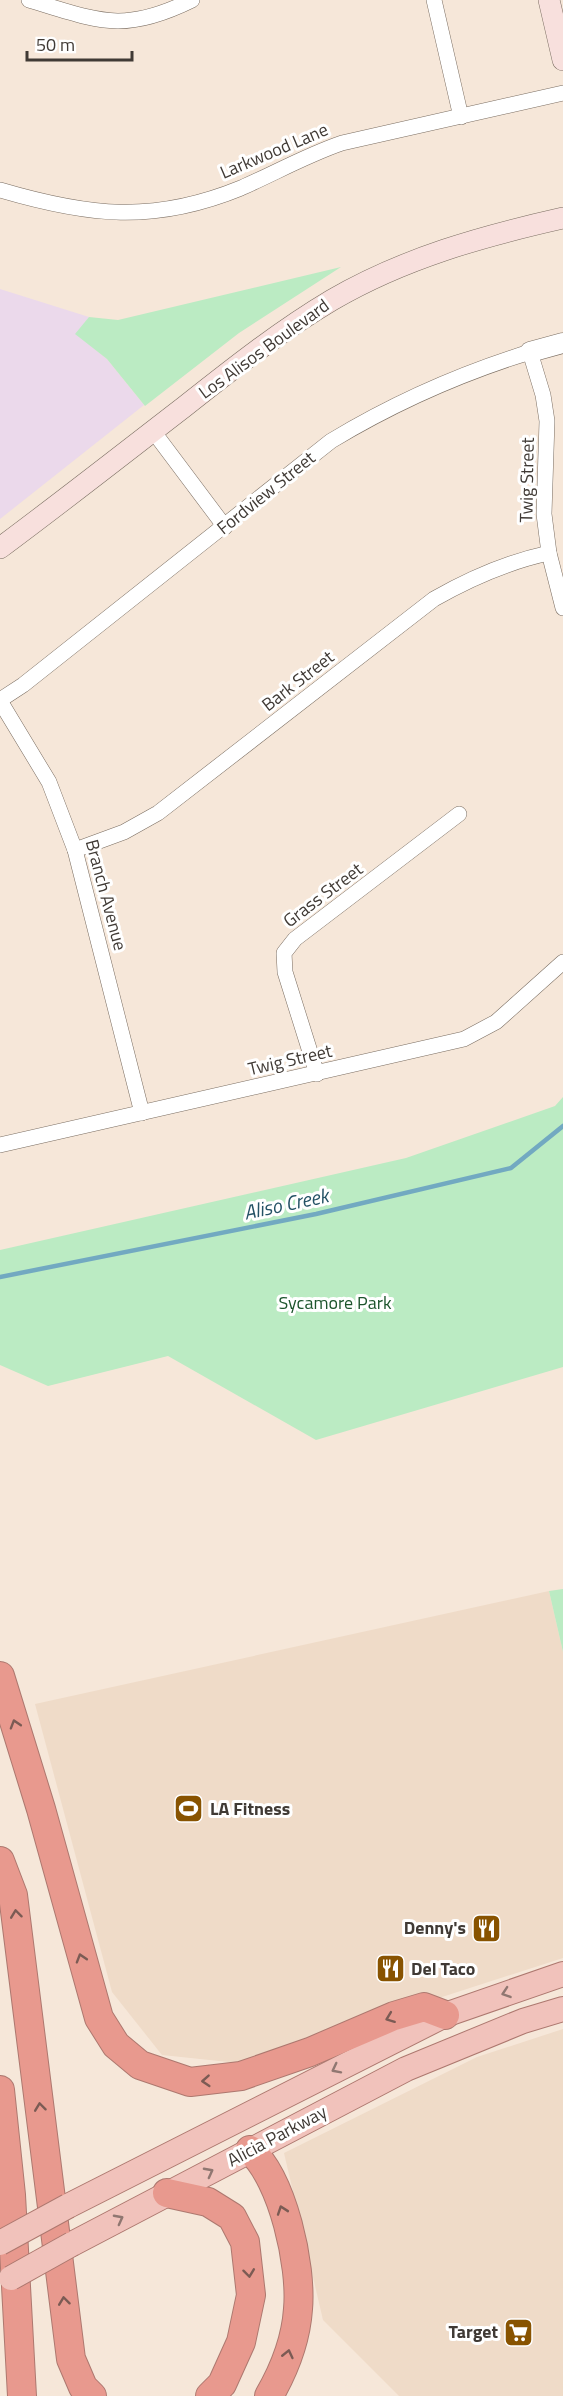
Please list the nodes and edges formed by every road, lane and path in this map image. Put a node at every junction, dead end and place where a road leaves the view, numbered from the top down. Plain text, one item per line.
1 (29, 0) edge
2 (192, 0) edge
3 (434, 0) edge
4 (549, 0) edge
5 (563, 60) edge
6 (563, 93) edge
7 (461, 117) junction
8 (0, 190) edge
9 (563, 218) edge
10 (563, 343) edge
11 (530, 352) junction
12 (153, 431) junction
13 (225, 526) junction
14 (0, 548) edge
15 (549, 553) junction
16 (563, 608) edge
17 (0, 700) edge
18 (459, 814) dead end
19 (75, 850) junction
20 (563, 962) edge
21 (317, 1074) junction
22 (142, 1113) junction
23 (0, 1145) edge
24 (0, 1676) edge
25 (0, 1861) edge
26 (563, 1974) edge
27 (563, 2009) edge
28 (452, 2012) junction
29 (470, 2041) junction
30 (0, 2090) edge
31 (230, 2123) junction
32 (256, 2155) junction
33 (167, 2193) junction
34 (0, 2243) edge
35 (0, 2284) edge
36 (22, 2396) edge
37 (92, 2396) edge
38 (210, 2396) edge
39 (269, 2396) edge

1 - 2 street
3 - 7 street
4 - 5 main road
6 - 7 street, Larkwood Lane
7 - 8 street, Larkwood Lane
9 - 12 main road, Los Alisos Boulevard
10 - 11 street, Fordview Street
11 - 13 street, Fordview Street
11 - 15 street, Twig Street
12 - 13 street
12 - 14 main road, Los Alisos Boulevard
13 - 17 street, Fordview Street
15 - 16 street, Twig Street
15 - 19 street, Bark Street
17 - 19 street, Branch Avenue
18 - 21 street, Grass Street
19 - 22 street, Branch Avenue
20 - 21 street, Twig Street
21 - 22 street, Twig Street
22 - 23 street, Twig Street
28 -> 24 highway
37 -> 25 highway
26 -> 28 main road, Alicia Parkway
27 - 29 main road, Alicia Parkway
28 - 29 main road
28 -> 31 main road, Alicia Parkway
29 - 32 main road, Alicia Parkway
30 - 36 highway
31 - 32 main road
31 - 34 main road, Alicia Parkway, bridge
33 -> 32 main road, Alicia Parkway
39 -> 32 highway
35 -> 33 main road, Alicia Parkway, bridge
33 -> 38 highway

